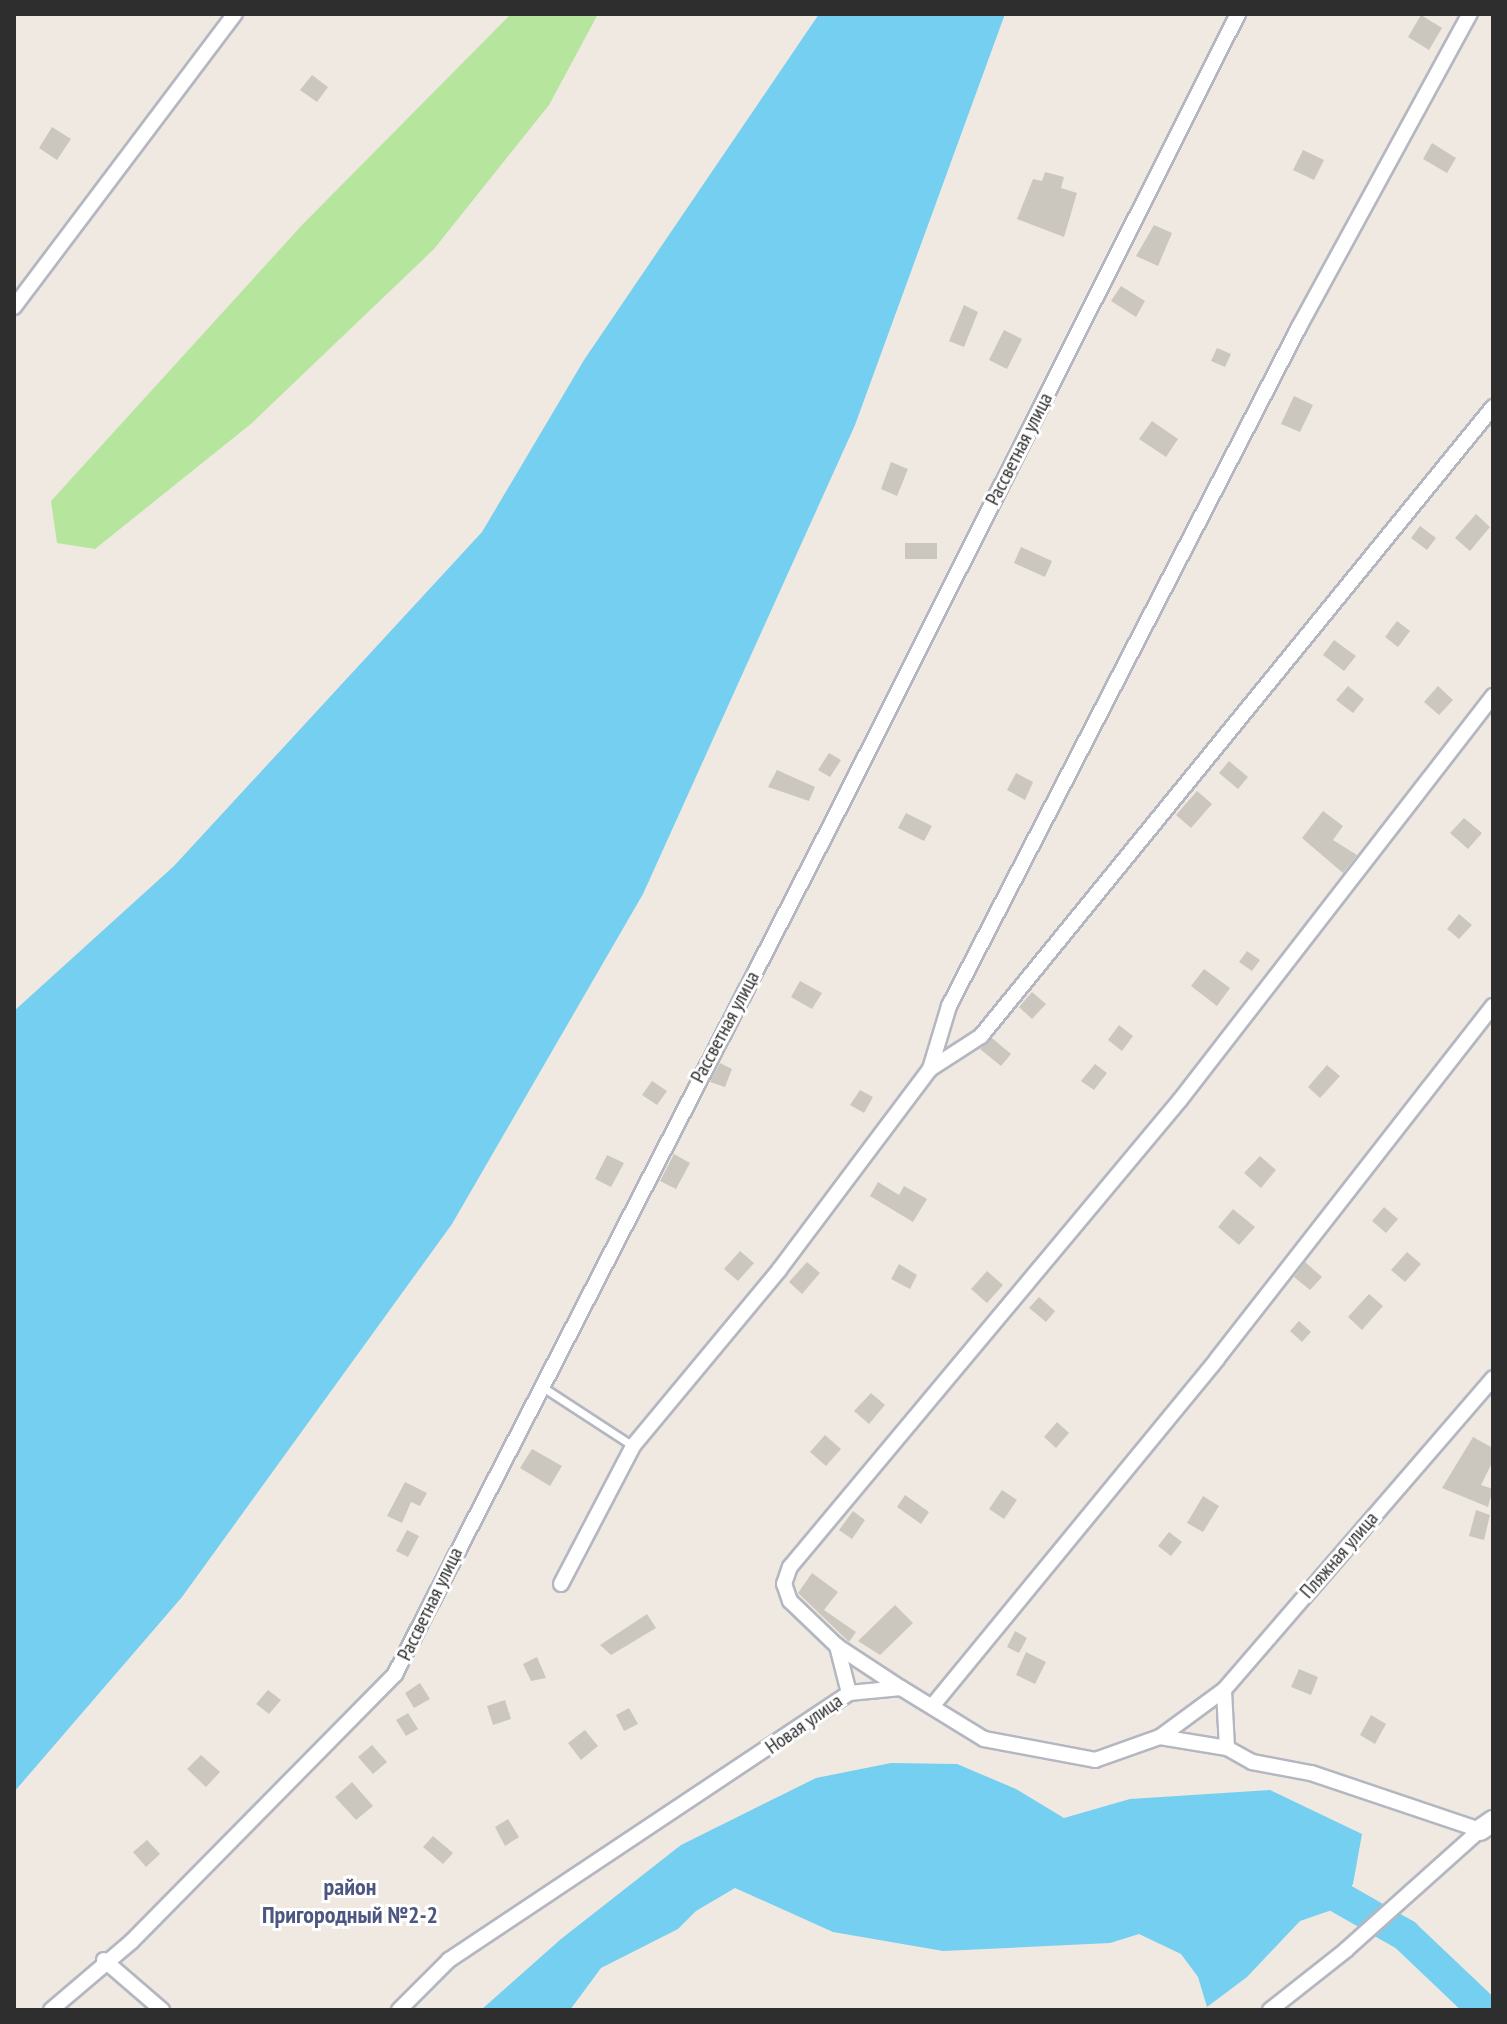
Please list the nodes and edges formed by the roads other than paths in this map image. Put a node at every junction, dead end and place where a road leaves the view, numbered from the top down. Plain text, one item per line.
1 (235, 14) edge
2 (1238, 14) edge
3 (1470, 14) edge
4 (14, 307) edge
5 (1493, 407) edge
6 (1493, 696) edge
7 (1493, 1006) edge
8 (930, 1069) junction
9 (1493, 1378) edge
10 (540, 1385) junction
11 (633, 1446) junction
12 (561, 1584) dead end
13 (837, 1646) junction
14 (901, 1688) junction
15 (1224, 1690) junction
16 (849, 1693) junction
17 (934, 1704) junction
18 (1160, 1737) junction
19 (1227, 1748) junction
20 (1486, 1826) edge
21 (104, 1960) junction
22 (51, 2010) edge
23 (162, 2010) edge
24 (399, 2010) edge
25 (1270, 2010) edge

1 - 4 street
2 - 10 street, Рассветная улица
3 - 8 street
5 - 8 street
6 - 13 street
7 - 17 street
8 - 11 street
9 - 15 street, Пляжная улица
10 - 11 lane
10 - 21 street, Рассветная улица
11 - 12 street
13 - 14 street
13 - 16 street
14 - 16 street, Новая улица
14 - 17 street
15 - 18 street, Пляжная улица
15 - 19 street
16 - 24 street, Новая улица
17 - 18 street
18 - 19 street
19 - 20 street
20 - 25 street
21 - 22 street
21 - 23 street

